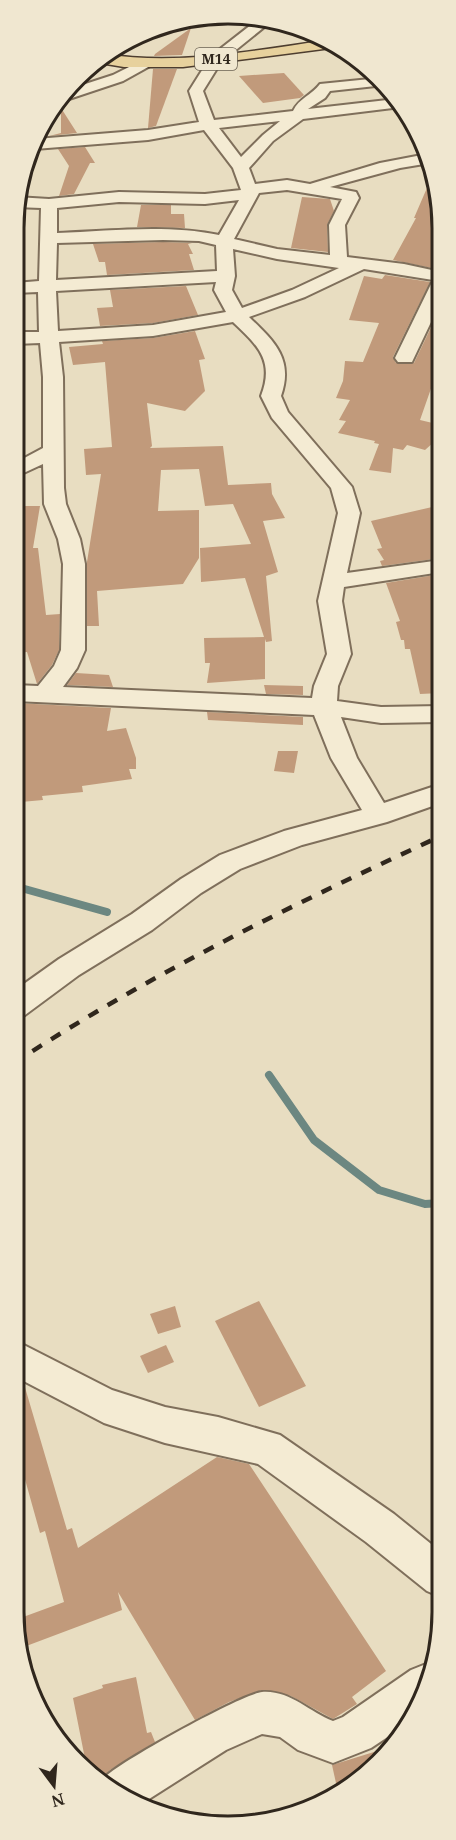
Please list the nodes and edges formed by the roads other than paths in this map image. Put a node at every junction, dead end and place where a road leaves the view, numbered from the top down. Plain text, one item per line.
1 (257, 26) edge
2 (319, 46) edge
3 (216, 59) junction
4 (112, 60) edge
5 (145, 63) junction
6 (371, 83) edge
7 (76, 92) edge
8 (391, 105) edge
9 (298, 115) junction
10 (208, 125) junction
11 (43, 143) edge
12 (420, 160) edge
13 (241, 167) junction
14 (308, 188) junction
15 (250, 191) junction
16 (26, 203) edge
17 (49, 204) junction
18 (48, 238) junction
19 (224, 241) junction
20 (339, 263) junction
21 (362, 264) junction
22 (226, 276) junction
23 (432, 277) edge
24 (49, 287) junction
25 (24, 288) edge
26 (432, 299) edge
27 (237, 316) junction
28 (48, 337) junction
29 (24, 338) edge
30 (405, 358) dead end
31 (54, 450) junction
32 (24, 466) edge
33 (432, 567) edge
34 (333, 582) junction
35 (24, 693) edge
36 (45, 694) junction
37 (324, 707) junction
38 (432, 715) edge
39 (432, 796) edge
40 (378, 815) junction
41 (24, 1000) edge
42 (24, 1362) edge
43 (432, 1570) edge
44 (414, 1694) edge
45 (125, 1789) edge

1 - 3 street
2 - 3 main road, M14
3 - 5 main road, M14
3 - 10 street
4 - 5 main road, M14
5 - 7 street
6 - 9 street
8 - 9 street
9 - 10 street
9 - 13 street
10 - 11 street
10 - 13 street
12 - 14 street
13 - 15 street
14 - 15 street
14 - 20 street
15 - 17 street
15 - 19 street
16 - 17 street
17 - 18 street
18 - 19 street
18 - 24 street
19 - 20 street
19 - 22 street
20 - 21 street
21 - 23 street
21 - 27 street
22 - 24 street
22 - 27 street
24 - 25 street
24 - 28 street
26 - 30 street
27 - 28 street
27 - 34 street
28 - 29 street
28 - 31 street
31 - 32 street
31 - 36 street
33 - 34 street
34 - 37 street
35 - 36 street
36 - 37 street
37 - 38 street
37 - 40 street
39 - 40 street
40 - 41 street
42 - 43 street
44 - 45 street

